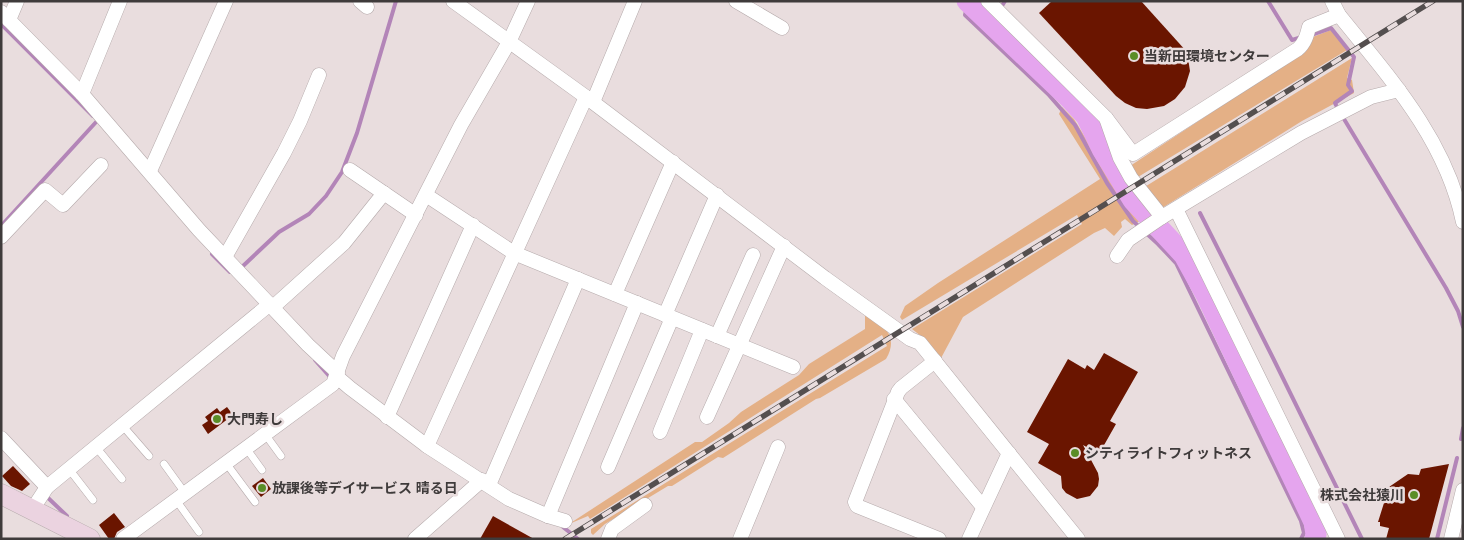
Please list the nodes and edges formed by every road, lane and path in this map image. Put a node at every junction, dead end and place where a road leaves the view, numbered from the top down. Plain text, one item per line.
1 (17, 1) edge
2 (120, 1) edge
3 (226, 1) edge
4 (452, 1) edge
5 (528, 1) edge
6 (635, 1) edge
7 (736, 1) edge
8 (1332, 1) edge
9 (996, 7) edge
10 (1339, 15) junction
11 (5, 16) edge
12 (782, 28) dead end
13 (509, 42) junction
14 (319, 75) dead end
15 (1400, 90) junction
16 (82, 94) junction
17 (590, 99) junction
18 (1106, 118) junction
19 (672, 162) junction
20 (102, 165) dead end
21 (350, 170) dead end
22 (150, 171) junction
23 (384, 193) junction
24 (426, 195) junction
25 (717, 195) junction
26 (1176, 209) junction
27 (416, 215) junction
28 (1161, 218) junction
29 (1463, 222) edge
30 (473, 226) junction
31 (1, 238) edge
32 (784, 246) junction
33 (514, 253) junction
34 (753, 255) dead end
35 (1117, 256) dead end
36 (225, 257) junction
37 (578, 279) junction
38 (615, 294) junction
39 (636, 303) junction
40 (268, 307) junction
41 (668, 316) junction
42 (702, 330) junction
43 (717, 336) junction
44 (739, 346) junction
45 (935, 361) junction
46 (793, 367) dead end
47 (337, 375) junction
48 (894, 399) junction
49 (387, 417) junction
50 (707, 417) dead end
51 (122, 425) junction
52 (660, 432) dead end
53 (265, 434) junction
54 (1, 438) edge
55 (427, 446) junction
56 (96, 447) junction
57 (778, 447) dead end
58 (246, 448) junction
59 (1009, 453) junction
60 (149, 456) dead end
61 (281, 456) dead end
62 (226, 463) junction
63 (164, 464) dead end
64 (608, 467) dead end
65 (69, 469) junction
66 (262, 470) dead end
67 (122, 479) dead end
68 (485, 482) junction
69 (1463, 490) edge
70 (1, 494) edge
71 (41, 495) junction
72 (180, 496) junction
73 (93, 500) dead end
74 (255, 502) dead end
75 (645, 505) dead end
76 (983, 508) junction
77 (548, 516) junction
78 (565, 521) dead end
79 (199, 532) dead end
80 (905, 533) edge
81 (90, 539) edge
82 (123, 539) edge
83 (415, 539) edge
84 (608, 539) edge
85 (740, 539) edge
86 (939, 539) edge
87 (969, 539) edge
88 (1078, 539) edge
89 (1338, 539) edge
90 (1451, 539) edge

1 - 11 street
2 - 16 street
3 - 22 street
4 - 13 street
5 - 13 street
6 - 17 street
7 - 12 street
8 - 10 street
9 - 18 street
10 - 15 street
10 - 18 street
11 - 16 street
13 - 17 street
13 - 24 street
14 - 36 street
15 - 26 street
15 - 29 street
16 - 22 street
17 - 19 street
17 - 33 street
18 - 28 street
19 - 25 street
19 - 38 street
20 - 31 street
21 - 23 street
22 - 36 street
23 - 27 street
23 - 40 street
24 - 27 street
24 - 30 street
25 - 32 street
25 - 41 street
26 - 28 street
26 - 89 street
27 - 47 street
28 - 35 street
30 - 33 street
30 - 49 street
32 - 44 street
32 - 45 street
33 - 37 street
33 - 55 street
34 - 43 street
36 - 40 street
37 - 38 street
37 - 68 street
38 - 39 street
39 - 41 street
39 - 77 street
40 - 47 street
40 - 51 street
41 - 42 street
41 - 64 street
42 - 43 street
42 - 52 street
43 - 44 street
44 - 46 street
44 - 50 street
45 - 48 street
45 - 59 street
47 - 49 street
47 - 53 street
48 - 76 street
48 - 80 street
49 - 55 street
51 - 56 street
51 - 60 lane
53 - 58 street
53 - 61 lane
54 - 71 street
55 - 68 street
56 - 65 street
56 - 67 lane
57 - 85 street
58 - 62 street
58 - 66 lane
59 - 76 street
59 - 88 street
62 - 72 street
62 - 74 lane
63 - 72 lane
65 - 71 street
65 - 73 lane
68 - 77 street
68 - 83 street
69 - 90 street
70 - 71 main road
71 - 81 main road
72 - 79 lane
72 - 82 street
75 - 84 street
76 - 87 street
77 - 78 street
80 - 86 street

